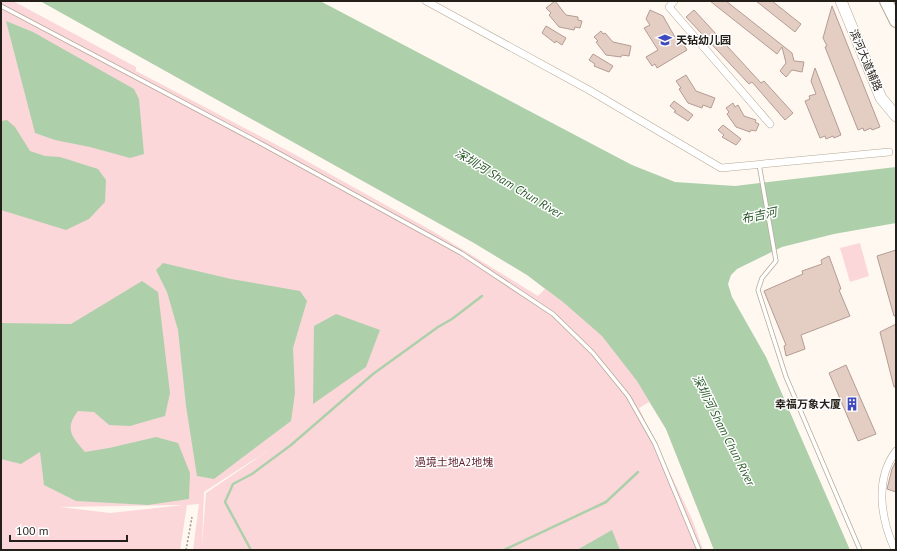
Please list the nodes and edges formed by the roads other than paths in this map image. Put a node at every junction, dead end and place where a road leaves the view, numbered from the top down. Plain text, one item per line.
1 (426, 1) edge
2 (674, 1) edge
3 (886, 1) edge
4 (846, 2) edge
5 (1, 6) edge
6 (896, 21) edge
7 (896, 106) edge
8 (896, 116) edge
9 (770, 124) dead end
10 (889, 152) dead end
11 (759, 164) junction
12 (896, 451) edge
13 (699, 550) edge
14 (860, 550) edge
15 (895, 550) edge

1 - 11 street
2 - 9 street
3 - 6 highway
4 - 7 main road
4 - 8 main road, 滨河大道辅路
5 - 13 lane
10 - 11 street
11 - 14 lane
12 - 15 street

